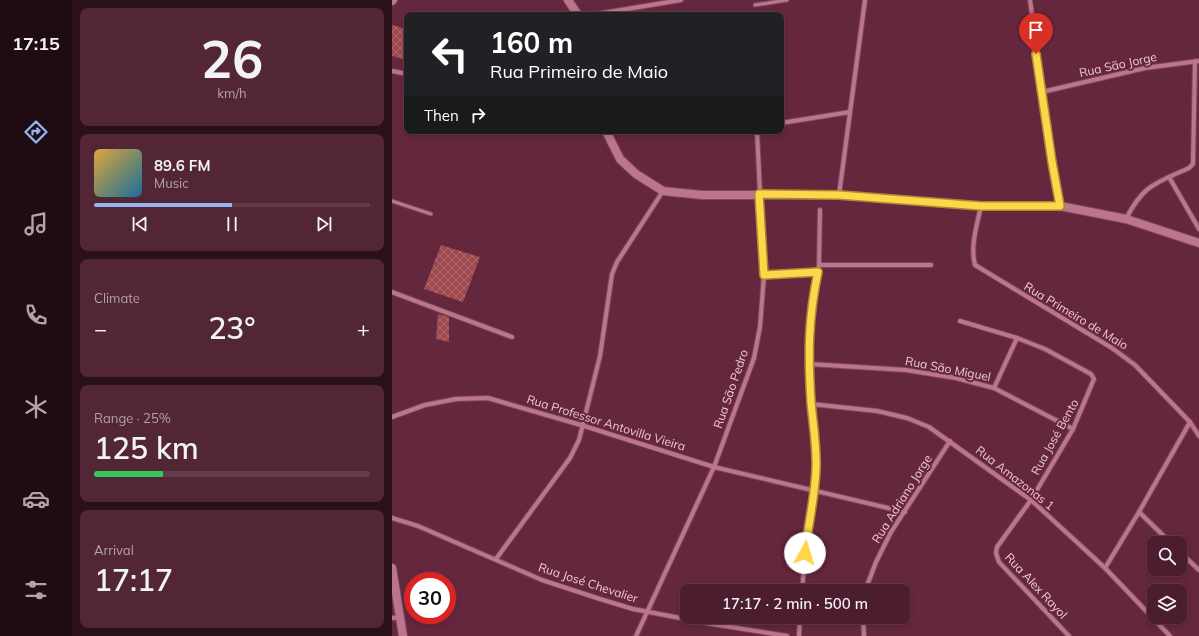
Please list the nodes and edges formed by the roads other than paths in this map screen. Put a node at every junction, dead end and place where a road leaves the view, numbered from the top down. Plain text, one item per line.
1 (568, 0) edge
2 (681, 0) edge
3 (787, 0) edge
4 (865, 0) edge
5 (1030, 0) edge
6 (755, 5) dead end
7 (576, 12) edge
8 (609, 12) edge
9 (1197, 61) edge
10 (392, 71) edge
11 (404, 73) edge
12 (1042, 92) junction
13 (850, 112) junction
14 (784, 123) edge
15 (608, 134) edge
16 (757, 134) edge
17 (1169, 177) junction
18 (664, 191) junction
19 (759, 194) junction
20 (839, 195) junction
21 (392, 201) edge
22 (981, 206) junction
23 (1060, 206) junction
24 (820, 210) dead end
25 (431, 214) dead end
26 (1126, 219) junction
27 (1199, 229) edge
28 (1199, 243) edge
29 (819, 265) junction
30 (931, 265) dead end
31 (818, 272) junction
32 (764, 275) junction
33 (392, 292) edge
34 (960, 321) dead end
35 (512, 337) dead end
36 (1017, 338) junction
37 (809, 364) junction
38 (994, 388) junction
39 (812, 404) junction
40 (392, 417) edge
41 (1190, 422) junction
42 (582, 425) junction
43 (1072, 429) junction
44 (1199, 436) edge
45 (950, 441) junction
46 (714, 467) junction
47 (815, 492) junction
48 (1030, 500) junction
49 (905, 512) junction
50 (1139, 512) junction
51 (392, 518) edge
52 (1164, 536) edge
53 (997, 547) joint
54 (496, 559) junction
55 (1187, 559) edge
56 (392, 568) edge
57 (1104, 568) junction
58 (1199, 570) edge
59 (803, 584) edge
60 (868, 584) edge
61 (648, 611) junction
62 (401, 617) junction
63 (392, 618) edge
64 (800, 624) edge
65 (863, 624) edge
66 (403, 636) edge
67 (636, 636) edge
68 (787, 636) edge
69 (799, 636) edge
70 (864, 636) edge
71 (1069, 636) edge
72 (1170, 636) edge

1 - 7 street
2 - 8 street
3 - 6 lane
4 - 13 street
5 - 12 street
9 - 12 street, Rua São Jorge
9 - 17 street
10 - 11 street
12 - 23 street
13 - 14 street
13 - 20 street
15 - 18 street
16 - 19 street, Rua São Pedro
17 - 26 street
17 - 27 street
18 - 19 street
18 - 42 street
19 - 20 street
19 - 32 street, Rua São Pedro
20 - 22 street
21 - 25 lane
22 - 23 street
22 - 41 street, Rua Primeiro de Maio
23 - 26 street
24 - 29 street
26 - 28 street
29 - 30 street
29 - 31 street
31 - 32 street
31 - 37 street
32 - 46 street, Rua São Pedro
33 - 35 street
34 - 36 street
36 - 38 street
36 - 43 street, Rua José Bento
37 - 38 street, Rua São Miguel
37 - 39 street
38 - 43 street, Rua São Miguel
39 - 45 street, Rua Amazonas 1
39 - 47 street
40 - 42 street, Rua Professor Antovilla Vieira
41 - 44 street, Rua Primeiro de Maio
41 - 50 street
42 - 46 street, Rua Professor Antovilla Vieira
42 - 54 street
43 - 48 street, Rua José Bento
45 - 48 street, Rua Amazonas 1
45 - 49 street, Rua Adriano Jorge
46 - 47 street, Rua Professor Antovilla Vieira
46 - 61 street, Rua São Pedro
47 - 49 street, Rua Professor Antovilla Vieira
47 - 59 street
48 - 53 street, Rua José Bento
48 - 57 street, Rua Amazonas 1
49 - 60 street, Rua Adriano Jorge
50 - 52 street
50 - 57 street
51 - 54 street, Rua José Chevalier
53 - 71 street, Rua Alex Rayol
54 - 61 street, Rua José Chevalier
55 - 58 street
56 - 62 street
57 - 72 street, Rua Amazonas 1
61 - 67 street, Rua São Pedro
61 - 68 street, Rua José Chevalier
62 - 63 street
62 - 66 street
64 - 69 street
65 - 70 street

